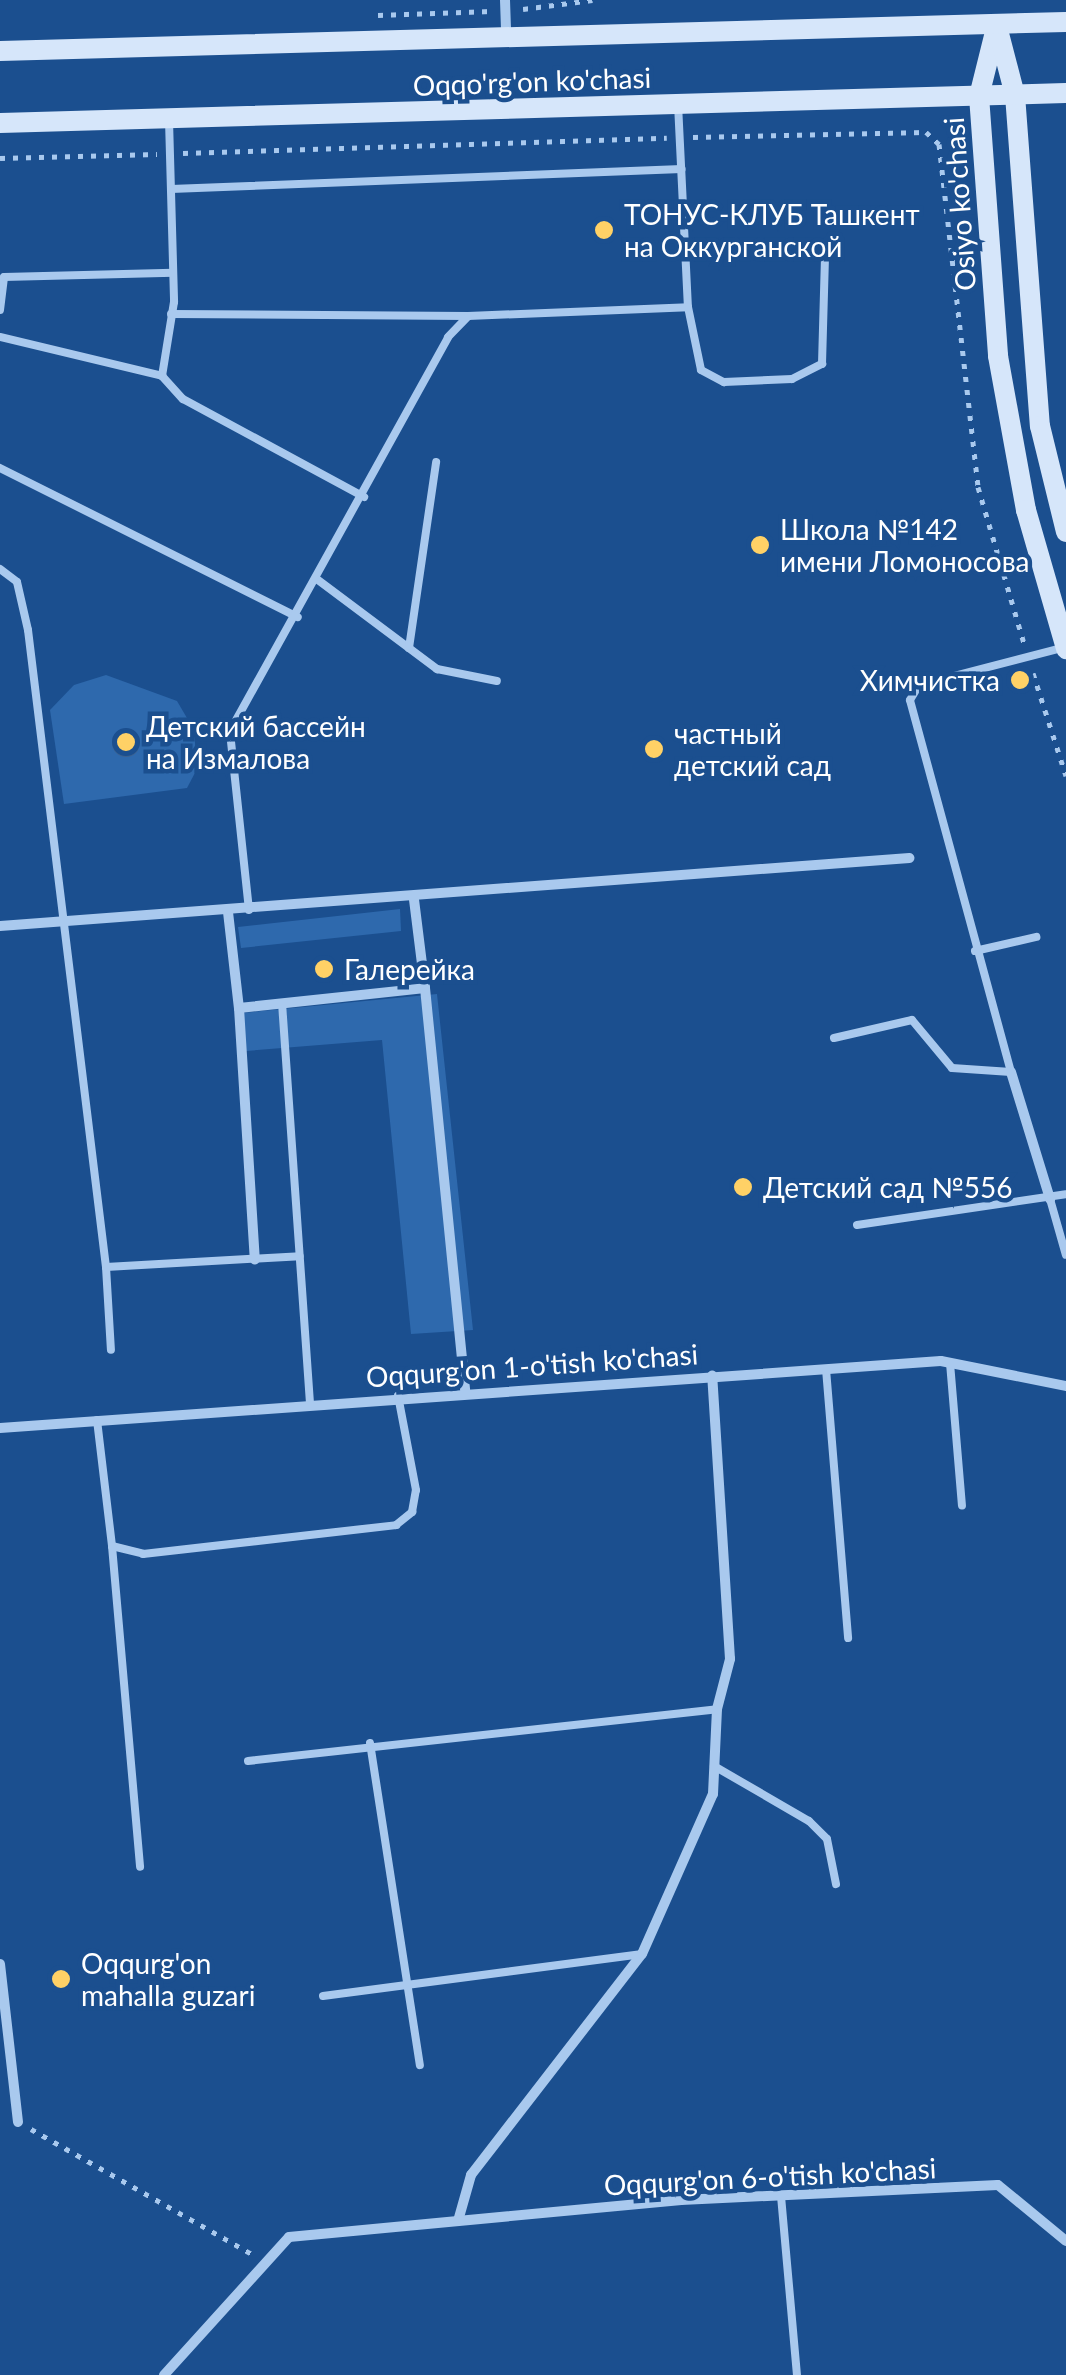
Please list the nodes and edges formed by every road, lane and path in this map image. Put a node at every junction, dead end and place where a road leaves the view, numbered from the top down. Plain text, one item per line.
1 (505, 0) edge
2 (1066, 22) edge
3 (997, 24) junction
4 (506, 37) junction
5 (0, 51) edge
6 (1066, 94) edge
7 (1015, 95) junction
8 (979, 96) junction
9 (678, 104) junction
10 (169, 118) junction
11 (0, 123) edge
12 (682, 169) junction
13 (172, 189) junction
14 (826, 258) dead end
15 (173, 273) junction
16 (688, 307) junction
17 (0, 310) edge
18 (170, 314) junction
19 (468, 316) junction
20 (0, 337) edge
21 (162, 376) junction
22 (1056, 452) edge
23 (436, 462) dead end
24 (0, 468) edge
25 (364, 497) junction
26 (1066, 532) edge
27 (0, 569) edge
28 (318, 580) junction
29 (298, 617) junction
30 (409, 648) junction
31 (1066, 648) edge
32 (497, 681) dead end
33 (909, 858) dead end
34 (414, 900) junction
35 (249, 910) junction
36 (228, 912) junction
37 (68, 920) junction
38 (0, 926) edge
39 (1036, 937) dead end
40 (976, 951) junction
41 (425, 988) junction
42 (282, 1003) junction
43 (239, 1008) junction
44 (834, 1038) dead end
45 (1011, 1072) junction
46 (1066, 1194) edge
47 (1050, 1198) junction
48 (856, 1225) dead end
49 (1066, 1255) edge
50 (300, 1256) junction
51 (256, 1259) junction
52 (106, 1267) junction
53 (111, 1350) dead end
54 (950, 1363) junction
55 (826, 1369) junction
56 (712, 1376) junction
57 (1066, 1386) edge
58 (465, 1390) junction
59 (398, 1396) junction
60 (310, 1403) junction
61 (98, 1420) junction
62 (0, 1428) edge
63 (962, 1504) dead end
64 (112, 1546) junction
65 (848, 1638) dead end
66 (717, 1708) junction
67 (370, 1743) junction
68 (248, 1760) dead end
69 (714, 1766) junction
70 (140, 1868) dead end
71 (836, 1884) dead end
72 (642, 1954) junction
73 (0, 1964) edge
74 (406, 1988) junction
75 (323, 1996) dead end
76 (420, 2064) dead end
77 (18, 2122) joint
78 (781, 2196) junction
79 (458, 2221) junction
80 (1066, 2241) edge
81 (264, 2260) junction
82 (164, 2375) edge
83 (797, 2375) edge

1 - 4 street
2 - 3 main road, Oqqo'rg'on ko'chasi
3 - 4 main road, Oqqo'rg'on ko'chasi
3 - 7 main road
3 - 8 main road, Osiyo ko'chasi
4 - 5 main road, Oqqo'rg'on ko'chasi
6 - 7 main road, Oqqo'rg'on ko'chasi
7 - 8 main road, Oqqo'rg'on ko'chasi
7 - 22 main road
8 - 9 main road, Oqqo'rg'on ko'chasi
8 - 31 main road, Osiyo ko'chasi
9 - 10 main road, Oqqo'rg'on ko'chasi
9 - 12 lane
10 - 11 main road, Oqqo'rg'on ko'chasi
10 - 13 lane
12 - 13 lane
12 - 16 lane
13 - 15 lane
14 - 16 lane
15 - 17 lane
15 - 18 lane
16 - 19 lane
18 - 19 lane
18 - 21 lane
19 - 25 lane
20 - 21 lane
21 - 25 lane
22 - 26 main road
23 - 30 lane
24 - 29 lane
25 - 28 lane
27 - 37 lane
28 - 29 lane
28 - 30 lane
29 - 35 lane
30 - 32 lane
31 - 40 lane
33 - 34 street
34 - 35 street
34 - 41 street
35 - 36 street
36 - 37 street
36 - 43 street
37 - 38 street
37 - 52 lane
39 - 40 lane
40 - 45 lane
41 - 42 street
41 - 58 street
42 - 43 street
42 - 50 lane
43 - 51 street
44 - 45 lane
45 - 47 street
46 - 47 lane
47 - 48 lane
47 - 49 lane
50 - 51 lane
50 - 60 lane
51 - 52 lane
52 - 53 lane
54 - 55 street, Oqqurg'on 1-o'tish ko'chasi
54 - 57 street, Oqqurg'on 1-o'tish ko'chasi
54 - 63 lane
55 - 56 street, Oqqurg'on 1-o'tish ko'chasi
55 - 65 lane
56 - 58 street, Oqqurg'on 1-o'tish ko'chasi
56 - 66 street
58 - 59 street, Oqqurg'on 1-o'tish ko'chasi
59 - 60 street, Oqqurg'on 1-o'tish ko'chasi
59 - 64 lane
60 - 61 street, Oqqurg'on 1-o'tish ko'chasi
61 - 62 street, Oqqurg'on 1-o'tish ko'chasi
61 - 64 lane
64 - 70 lane
66 - 67 lane
66 - 69 street
67 - 68 lane
67 - 74 lane
69 - 71 lane
69 - 72 street
72 - 74 lane
72 - 79 street
73 - 77 street
74 - 75 lane
74 - 76 lane
77 - 81 path
78 - 79 street, Oqqurg'on 6-o'tish ko'chasi
78 - 80 street, Oqqurg'on 6-o'tish ko'chasi
78 - 83 lane
79 - 81 street, Oqqurg'on 6-o'tish ko'chasi
81 - 82 street, Oqqurg'on 6-o'tish ko'chasi

